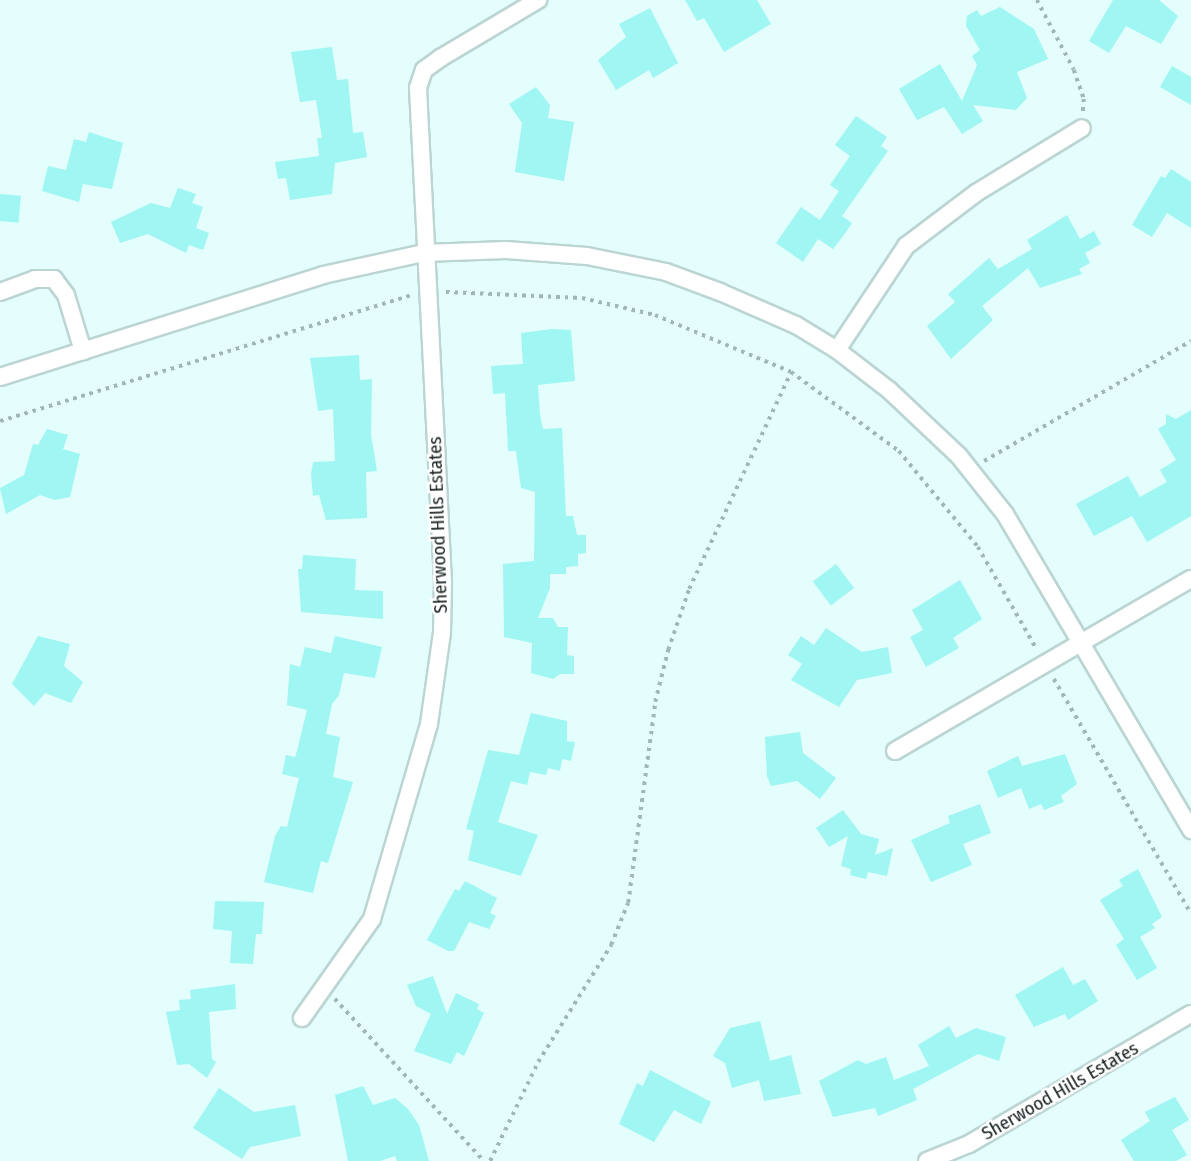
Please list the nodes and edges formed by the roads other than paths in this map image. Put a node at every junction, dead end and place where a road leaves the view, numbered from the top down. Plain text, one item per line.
1 (538, 0) edge
2 (1082, 128) road end
3 (424, 253) junction
4 (0, 292) edge
5 (837, 350) junction
6 (83, 351) junction
7 (0, 377) edge
8 (1191, 579) edge
9 (1083, 642) junction
10 (895, 751) dead end
11 (1191, 830) edge
12 (1191, 1014) edge
13 (302, 1018) dead end
14 (927, 1161) edge

1 - 3 street, Sherwood Hills Estates
2 - 5 street
3 - 5 street
3 - 6 street
3 - 13 street, Sherwood Hills Estates
4 - 6 street
5 - 9 street
6 - 7 street
8 - 9 street
9 - 10 street
9 - 11 street
12 - 14 street, Sherwood Hills Estates

